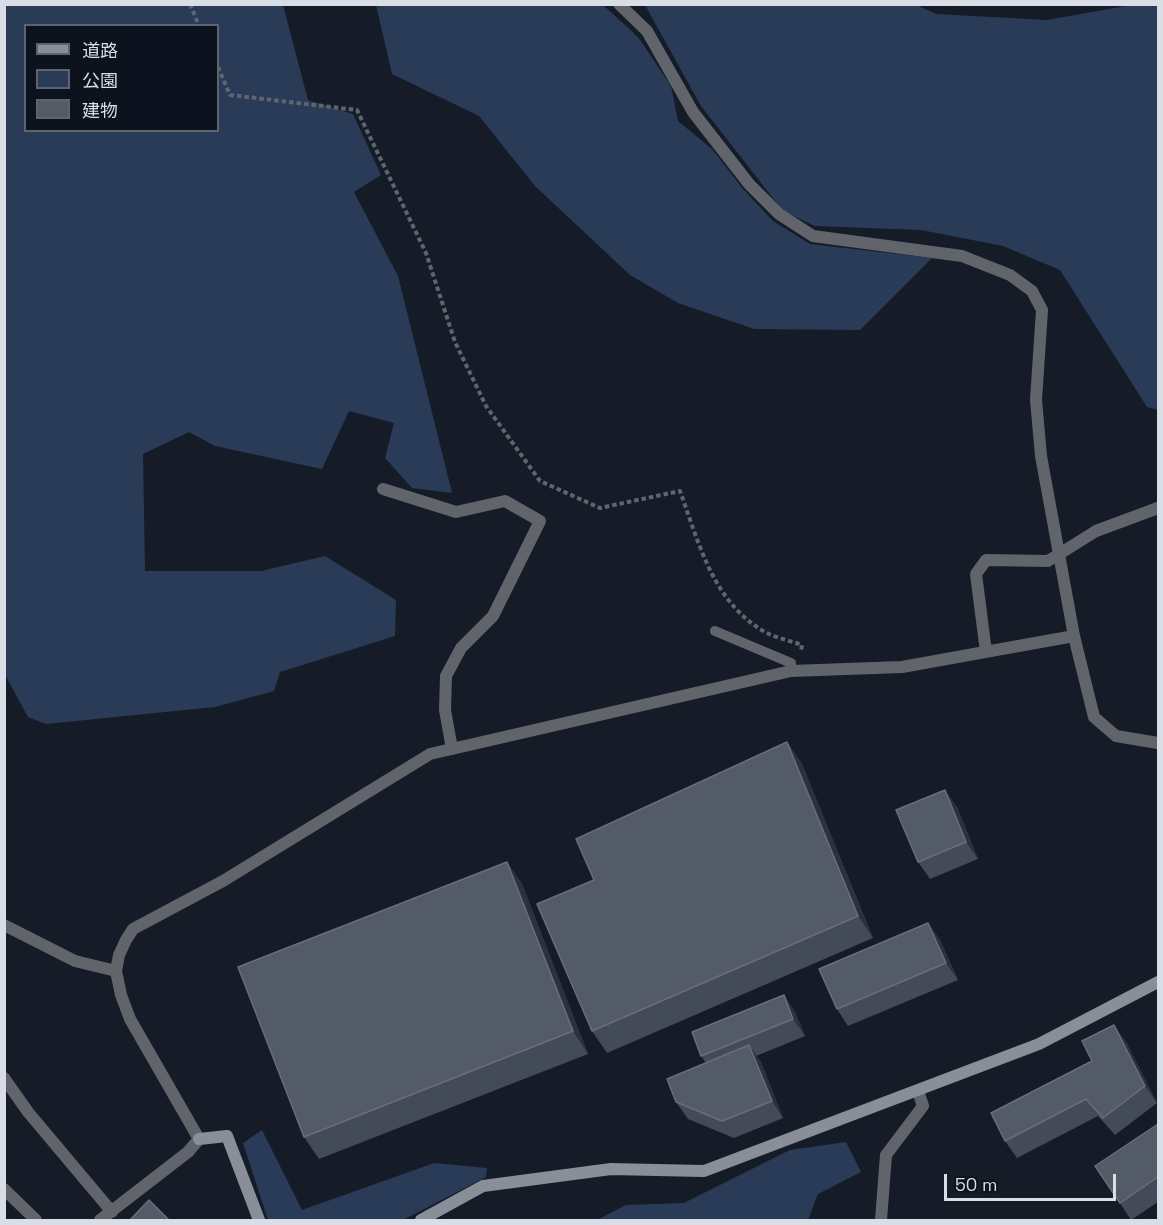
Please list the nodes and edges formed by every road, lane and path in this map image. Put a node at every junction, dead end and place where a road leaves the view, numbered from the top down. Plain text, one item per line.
1 (190, 4) edge
2 (619, 4) edge
3 (198, 24) edge
4 (219, 69) edge
5 (383, 489) dead end
6 (1158, 508) edge
7 (1059, 554) junction
8 (715, 631) dead end
9 (1074, 636) junction
10 (986, 652) junction
11 (791, 667) junction
12 (1158, 743) edge
13 (452, 749) junction
14 (4, 925) edge
15 (116, 971) junction
16 (1158, 982) edge
17 (4, 1078) edge
18 (918, 1090) junction
19 (199, 1139) junction
20 (4, 1189) edge
21 (112, 1212) junction
22 (36, 1221) edge
23 (100, 1221) edge
24 (259, 1221) edge
25 (421, 1221) edge
26 (881, 1221) edge

1 - 3 path
2 - 7 street
4 - 11 path
5 - 13 street
6 - 7 street
7 - 9 street
7 - 10 street
8 - 11 lane
9 - 10 street
9 - 12 street
10 - 11 street
11 - 13 street
13 - 15 street
14 - 15 street
15 - 19 street
16 - 18 street
17 - 21 street
18 - 25 street
18 - 26 street
19 - 21 street
19 - 24 street
20 - 22 street
21 - 23 street

